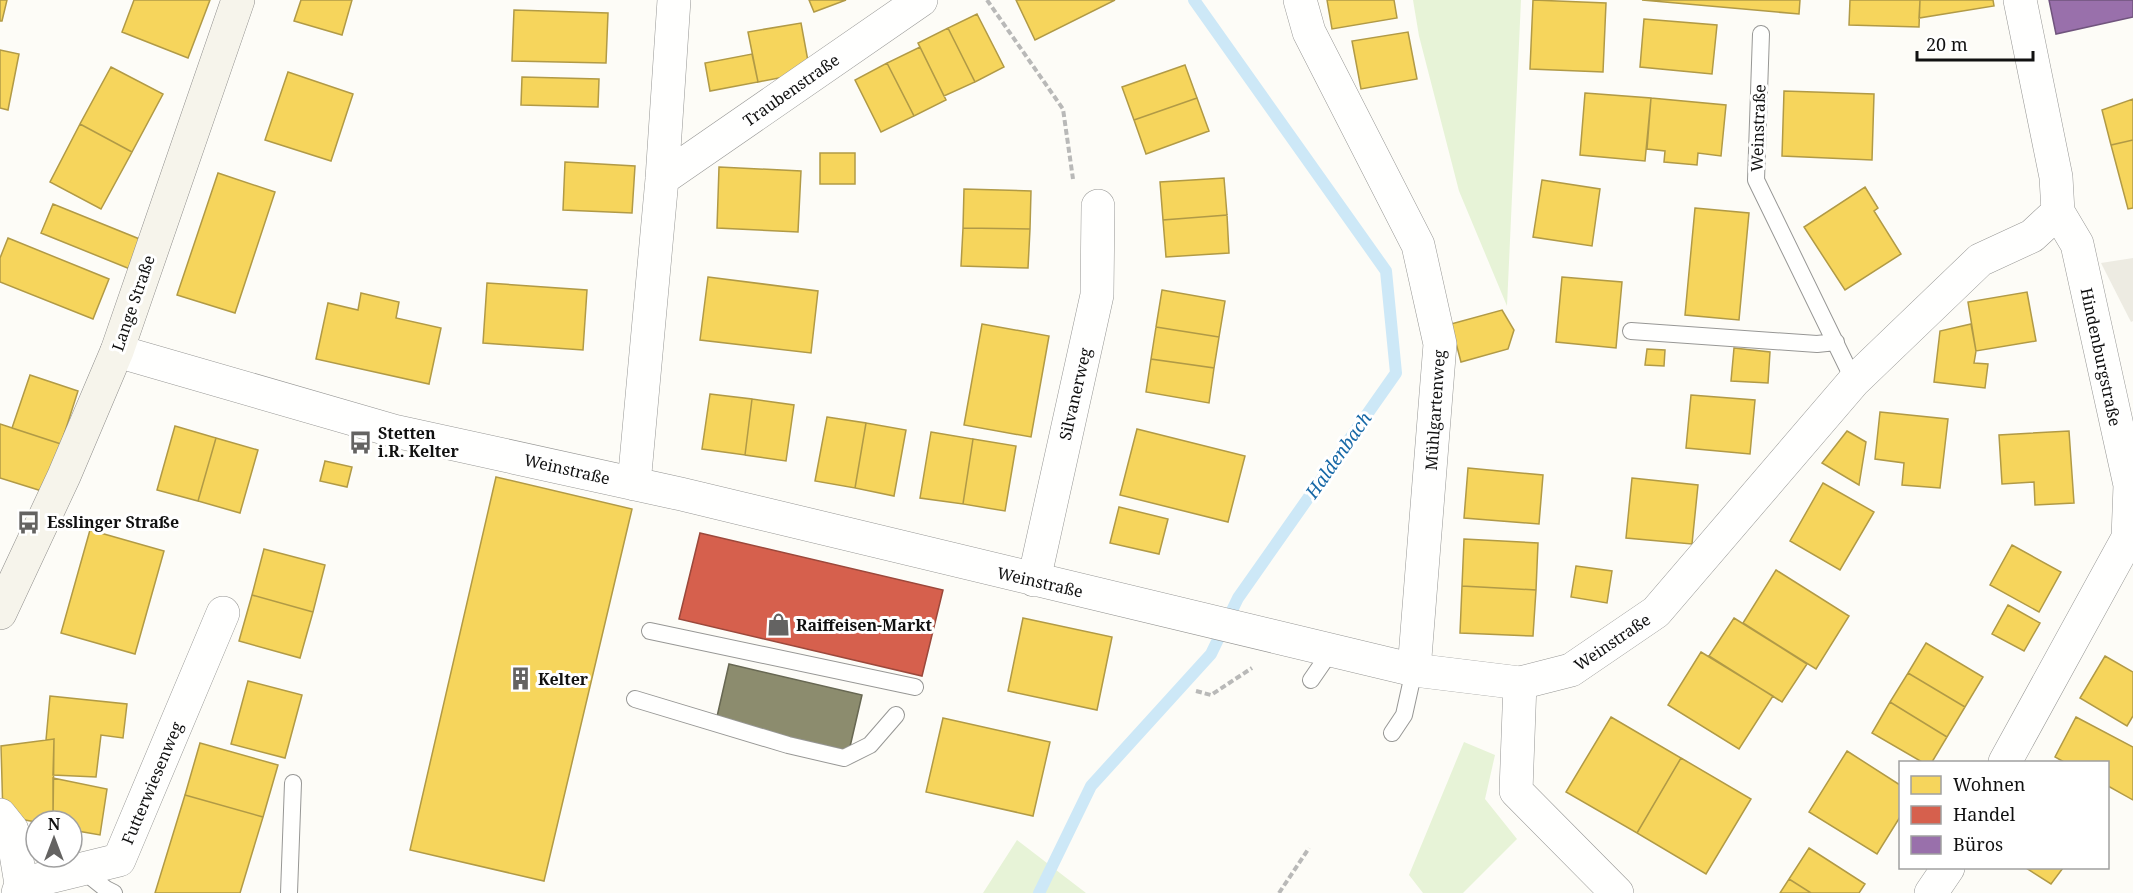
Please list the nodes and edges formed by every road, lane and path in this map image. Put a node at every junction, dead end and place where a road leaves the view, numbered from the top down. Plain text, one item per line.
1 (238, 0) edge
2 (674, 0) edge
3 (921, 0) edge
4 (987, 0) edge
5 (1300, 0) edge
6 (2020, 0) edge
7 (1761, 34) dead end
8 (662, 179) junction
9 (1098, 206) joint
10 (2058, 212) junction
11 (1631, 331) dead end
12 (1836, 342) junction
13 (117, 351) junction
14 (1854, 381) junction
15 (634, 484) junction
16 (2131, 485) edge
17 (2131, 543) edge
18 (1034, 580) junction
19 (2, 602) edge
20 (224, 613) dead end
21 (650, 631) dead end
22 (1264, 635) junction
23 (1331, 651) junction
24 (1414, 670) junction
25 (1311, 680) dead end
26 (1520, 683) junction
27 (915, 687) dead end
28 (1196, 691) dead end
29 (635, 699) dead end
30 (896, 715) dead end
31 (1392, 733) dead end
32 (2006, 761) edge
33 (293, 783) dead end
34 (0, 815) edge
35 (1309, 848) dead end
36 (84, 868) edge
37 (80, 869) joint
38 (1947, 869) edge
39 (20, 888) edge
40 (114, 893) edge
41 (289, 893) edge
42 (1279, 893) edge
43 (1617, 893) edge
44 (1931, 893) edge

1 - 13 main road, Lange Straße
2 - 8 street
3 - 8 street, Traubenstraße
4 - 9 path
5 - 24 street, Mühlgartenweg
6 - 10 street, Hindenburgstraße
7 - 12 lane, Weinstraße
8 - 15 street
9 - 18 street, Silvanerweg
10 - 14 street, Weinstraße
10 - 16 street, Hindenburgstraße
11 - 12 lane
12 - 14 lane, Weinstraße
13 - 15 street, Weinstraße
13 - 19 main road, Lange Straße
14 - 26 street, Weinstraße
15 - 18 street, Weinstraße
16 - 17 street, Hindenburgstraße
17 - 32 street, Hindenburgstraße
18 - 22 street, Weinstraße
20 - 36 street, Futterwiesenweg
21 - 27 lane
22 - 23 street, Weinstraße
22 - 28 path
23 - 24 street, Weinstraße
23 - 25 lane
24 - 26 street, Weinstraße
24 - 31 lane
26 - 43 street
29 - 30 lane
33 - 41 lane
34 - 39 street, Futterwiesenweg
35 - 42 path
37 - 39 street, Futterwiesenweg
37 - 40 lane
38 - 44 street

